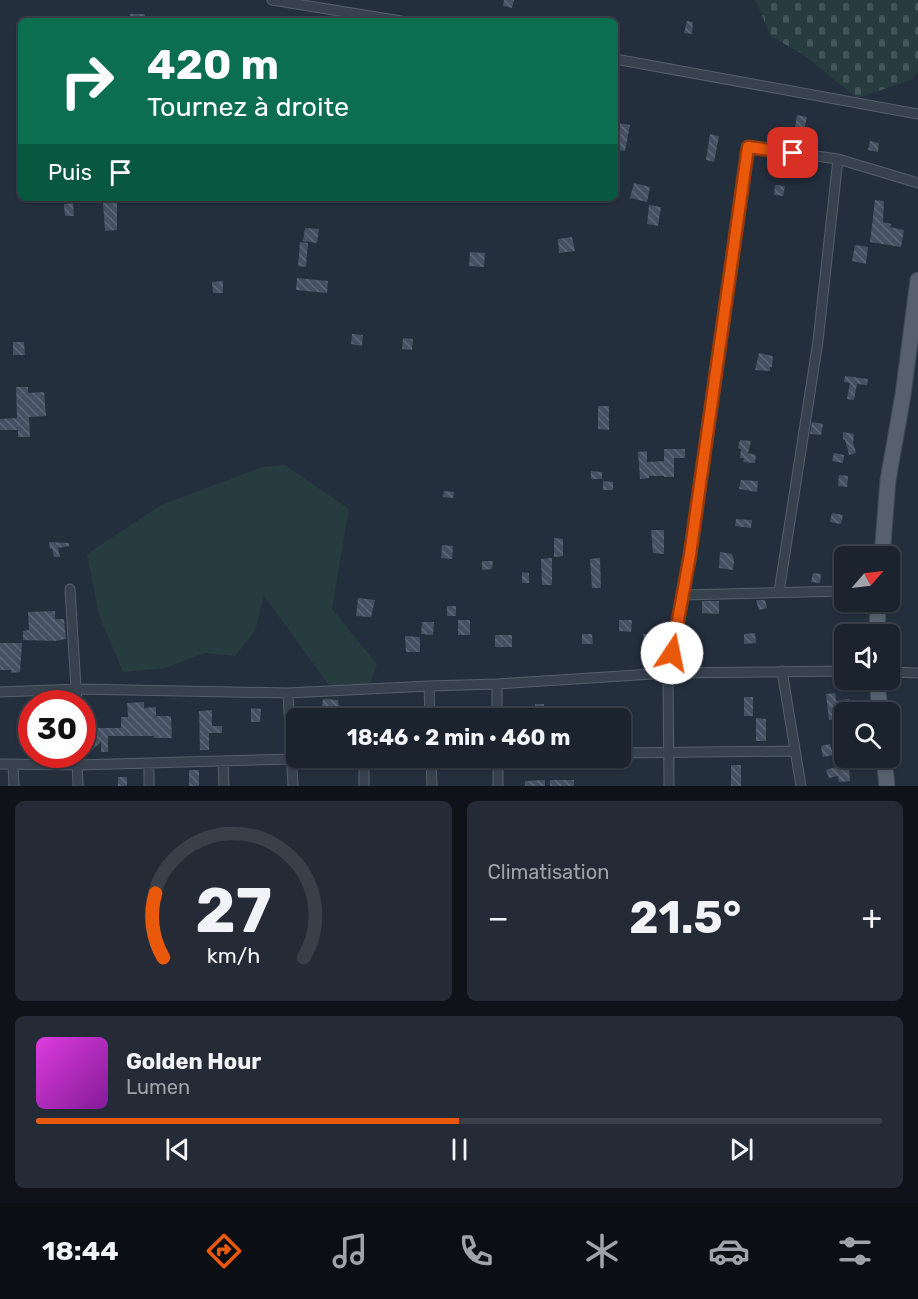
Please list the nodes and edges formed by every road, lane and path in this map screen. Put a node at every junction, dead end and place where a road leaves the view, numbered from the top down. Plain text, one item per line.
1 (272, 0) edge
2 (383, 18) edge
3 (618, 60) edge
4 (918, 114) edge
5 (838, 159) junction
6 (918, 183) edge
7 (918, 280) edge
8 (883, 546) edge
9 (70, 589) dead end
10 (834, 591) edge
11 (778, 592) junction
12 (682, 595) junction
13 (782, 671) junction
14 (834, 671) edge
15 (668, 672) junction
16 (900, 672) edge
17 (918, 673) edge
18 (497, 684) junction
19 (429, 686) junction
20 (77, 689) junction
21 (0, 692) edge
22 (288, 693) junction
23 (289, 708) edge
24 (430, 708) edge
25 (497, 708) edge
26 (795, 751) junction
27 (631, 753) edge
28 (669, 753) junction
29 (286, 759) edge
30 (96, 761) edge
31 (224, 761) junction
32 (149, 763) junction
33 (0, 764) edge
34 (13, 764) junction
35 (18, 764) edge
36 (77, 768) edge
37 (292, 768) edge
38 (364, 768) edge
39 (431, 768) edge
40 (498, 768) edge
41 (885, 768) edge
42 (14, 786) edge
43 (78, 786) edge
44 (149, 786) edge
45 (224, 786) edge
46 (293, 786) edge
47 (364, 786) edge
48 (432, 786) edge
49 (498, 786) edge
50 (669, 786) edge
51 (801, 786) edge
52 (887, 786) edge

1 - 2 street
3 - 4 street
5 - 6 street
5 - 11 street
5 - 12 street
7 - 8 main road
9 - 20 street
10 - 11 street
11 - 12 street
12 - 15 street
13 - 14 street
13 - 15 street
13 - 26 street
15 - 18 street
15 - 28 street
16 - 17 street
18 - 19 street
18 - 25 street
19 - 22 street
19 - 24 street
20 - 21 street
20 - 22 street
22 - 23 street
26 - 28 street
26 - 51 street
27 - 28 street
28 - 50 street
29 - 31 street
30 - 32 street
31 - 32 street
31 - 45 street
32 - 44 street
33 - 34 street
34 - 35 street
34 - 42 street
36 - 43 street
37 - 46 street
38 - 47 street
39 - 48 street
40 - 49 street
41 - 52 main road

